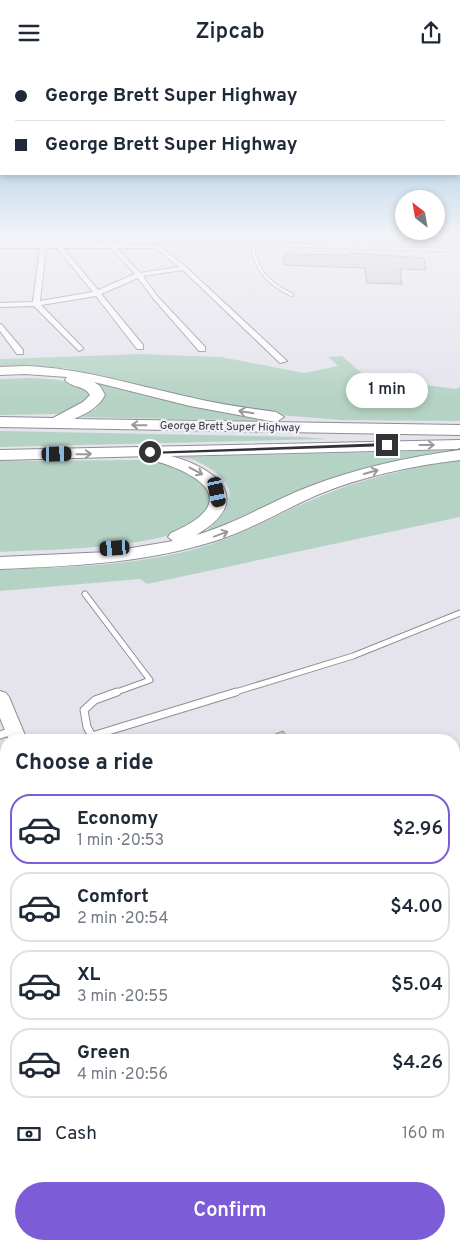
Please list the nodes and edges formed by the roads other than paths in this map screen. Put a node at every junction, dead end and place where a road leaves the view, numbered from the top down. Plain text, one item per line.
1 (38, 290) edge
2 (94, 290) edge
3 (103, 290) edge
4 (150, 290) edge
5 (208, 290) edge
6 (281, 290) edge
7 (96, 293) junction
8 (292, 295) dead end
9 (36, 303) junction
10 (0, 305) edge
11 (0, 326) edge
12 (140, 347) dead end
13 (79, 349) dead end
14 (202, 349) dead end
15 (20, 352) dead end
16 (283, 361) dead end
17 (0, 371) edge
18 (0, 376) edge
19 (0, 422) edge
20 (47, 423) junction
21 (328, 429) junction
22 (460, 430) edge
23 (460, 445) edge
24 (133, 453) junction
25 (0, 455) edge
26 (460, 455) edge
27 (1, 562) edge
28 (85, 594) dead end
29 (460, 613) edge
30 (0, 697) edge
31 (11, 734) edge
32 (90, 734) edge
33 (102, 734) edge

1 - 9 street
2 - 7 street
3 - 7 street
4 - 14 street
5 - 16 street
6 - 8 lane
7 - 9 street
7 - 12 street
9 - 10 street
9 - 13 street
11 - 15 street
21 -> 17 highway
18 - 20 highway
19 - 20 highway, George Brett Super Highway
21 -> 20 highway, George Brett Super Highway
21 - 22 highway, George Brett Super Highway
24 -> 23 highway, George Brett Super Highway
25 -> 24 highway, George Brett Super Highway
24 -> 27 highway
27 -> 26 highway
28 - 32 lane
29 - 33 lane
30 - 31 main road

